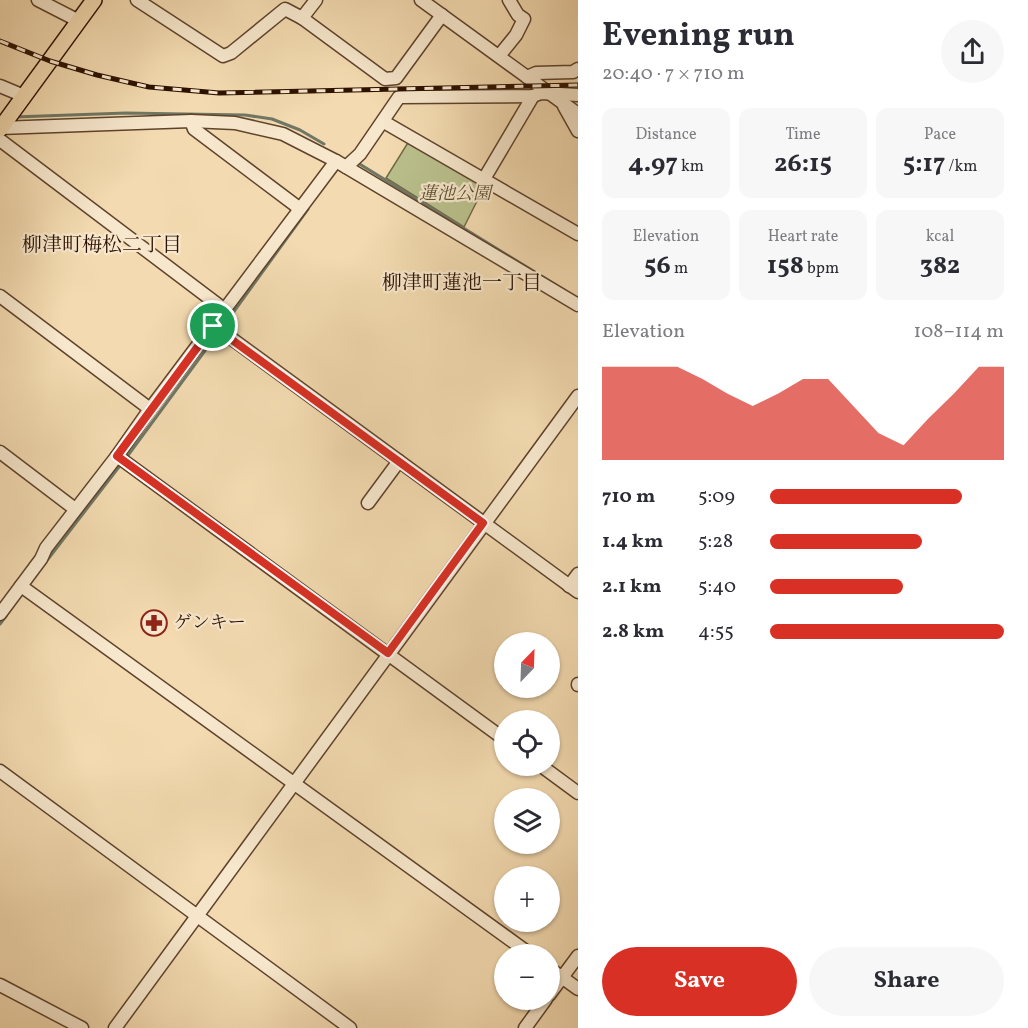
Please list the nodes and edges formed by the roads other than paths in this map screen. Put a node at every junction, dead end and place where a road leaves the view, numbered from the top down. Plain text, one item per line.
1 (38, 0) edge
2 (94, 0) edge
3 (137, 0) edge
4 (316, 0) edge
5 (421, 0) edge
6 (509, 0) edge
7 (442, 15) junction
8 (302, 18) junction
9 (79, 21) junction
10 (499, 56) junction
11 (578, 69) edge
12 (527, 77) junction
13 (0, 86) edge
14 (551, 94) junction
15 (578, 95) edge
16 (24, 96) junction
17 (533, 96) junction
18 (562, 102) junction
19 (578, 114) edge
20 (190, 121) junction
21 (384, 122) junction
22 (0, 128) edge
23 (578, 131) edge
24 (0, 140) edge
25 (341, 164) junction
26 (484, 179) junction
27 (299, 208) junction
28 (578, 234) edge
29 (0, 296) edge
30 (578, 305) edge
31 (225, 310) junction
32 (213, 326) junction
33 (578, 396) edge
34 (150, 409) junction
35 (0, 452) edge
36 (117, 456) junction
37 (399, 461) junction
38 (368, 503) dead end
39 (75, 509) junction
40 (483, 523) junction
41 (578, 574) edge
42 (21, 586) junction
43 (574, 589) edge
44 (1, 609) edge
45 (388, 653) junction
46 (494, 732) edge
47 (0, 771) edge
48 (555, 776) edge
49 (292, 784) junction
50 (578, 793) edge
51 (197, 915) junction
52 (516, 944) edge
53 (578, 956) edge
54 (562, 977) junction
55 (560, 980) edge
56 (0, 985) edge
57 (578, 989) edge
58 (538, 1010) edge
59 (82, 1028) edge
60 (115, 1028) edge
61 (350, 1028) edge
62 (525, 1028) edge

1 - 9 street
2 - 9 main road
3 - 8 street
4 - 8 street
5 - 7 street
6 - 10 street
7 - 8 street
7 - 10 street
9 - 16 main road
10 - 12 street
11 - 12 street
12 - 14 street
13 - 16 street
14 - 15 street
14 - 17 street
14 - 18 street
16 - 22 main road
17 - 21 street
17 - 26 street
18 - 19 street
18 - 23 street
20 - 22 street
20 - 25 street
20 - 27 street
21 - 25 street
21 - 26 street
24 - 31 street
25 - 27 street
25 - 30 street
26 - 28 street
27 - 31 street
29 - 34 street
31 - 32 street
32 - 34 street
32 - 37 street
33 - 40 street
34 - 36 street
35 - 39 street
36 - 39 street
36 - 45 street
37 - 38 street
37 - 40 street
39 - 42 street
40 - 43 street
40 - 45 street
41 - 43 street
42 - 44 street
42 - 49 street
45 - 46 street
45 - 49 street
47 - 51 street
48 - 50 street
49 - 51 street
49 - 52 street
51 - 60 street
51 - 61 street
53 - 54 street
54 - 55 street
54 - 57 street
56 - 59 street
58 - 62 street

